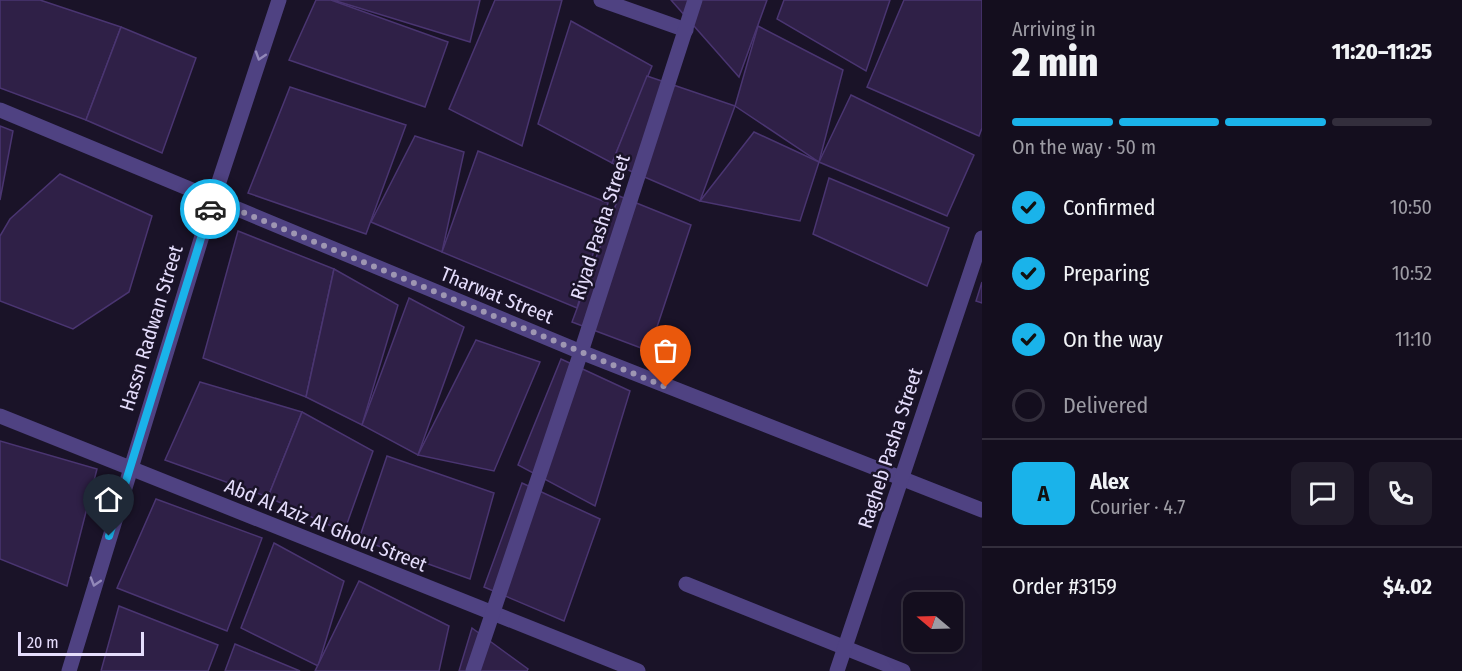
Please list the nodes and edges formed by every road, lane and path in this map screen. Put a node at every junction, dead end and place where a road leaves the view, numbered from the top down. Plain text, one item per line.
1 (279, 0) edge
2 (601, 0) edge
3 (695, 0) edge
4 (686, 30) junction
5 (0, 110) edge
6 (213, 200) junction
7 (982, 238) edge
8 (581, 352) junction
9 (0, 416) edge
10 (129, 468) junction
11 (901, 480) junction
12 (982, 510) edge
13 (686, 584) dead end
14 (493, 614) junction
15 (845, 647) junction
16 (69, 671) edge
17 (473, 671) edge
18 (638, 671) edge
19 (837, 671) edge
20 (903, 671) edge

1 -> 6 street, Hassn Radwan Street
2 - 4 street
3 - 4 street, Riyad Pasha Street
4 - 8 street, Riyad Pasha Street
5 - 6 street, Tharwat Street
6 - 8 street, Tharwat Street
6 - 10 street, Hassn Radwan Street
7 - 11 street, Ragheb Pasha Street
8 - 11 street, Tharwat Street
8 - 14 street, Riyad Pasha Street
9 - 10 street, Abd Al Aziz Al Ghoul Street
10 - 14 street, Abd Al Aziz Al Ghoul Street
10 -> 16 street, Hassn Radwan Street
11 - 12 street, Tharwat Street
11 - 15 street, Ragheb Pasha Street
13 - 15 street
14 - 17 street, Riyad Pasha Street
14 - 18 street, Abd Al Aziz Al Ghoul Street
15 - 19 street, Ragheb Pasha Street
15 - 20 street

